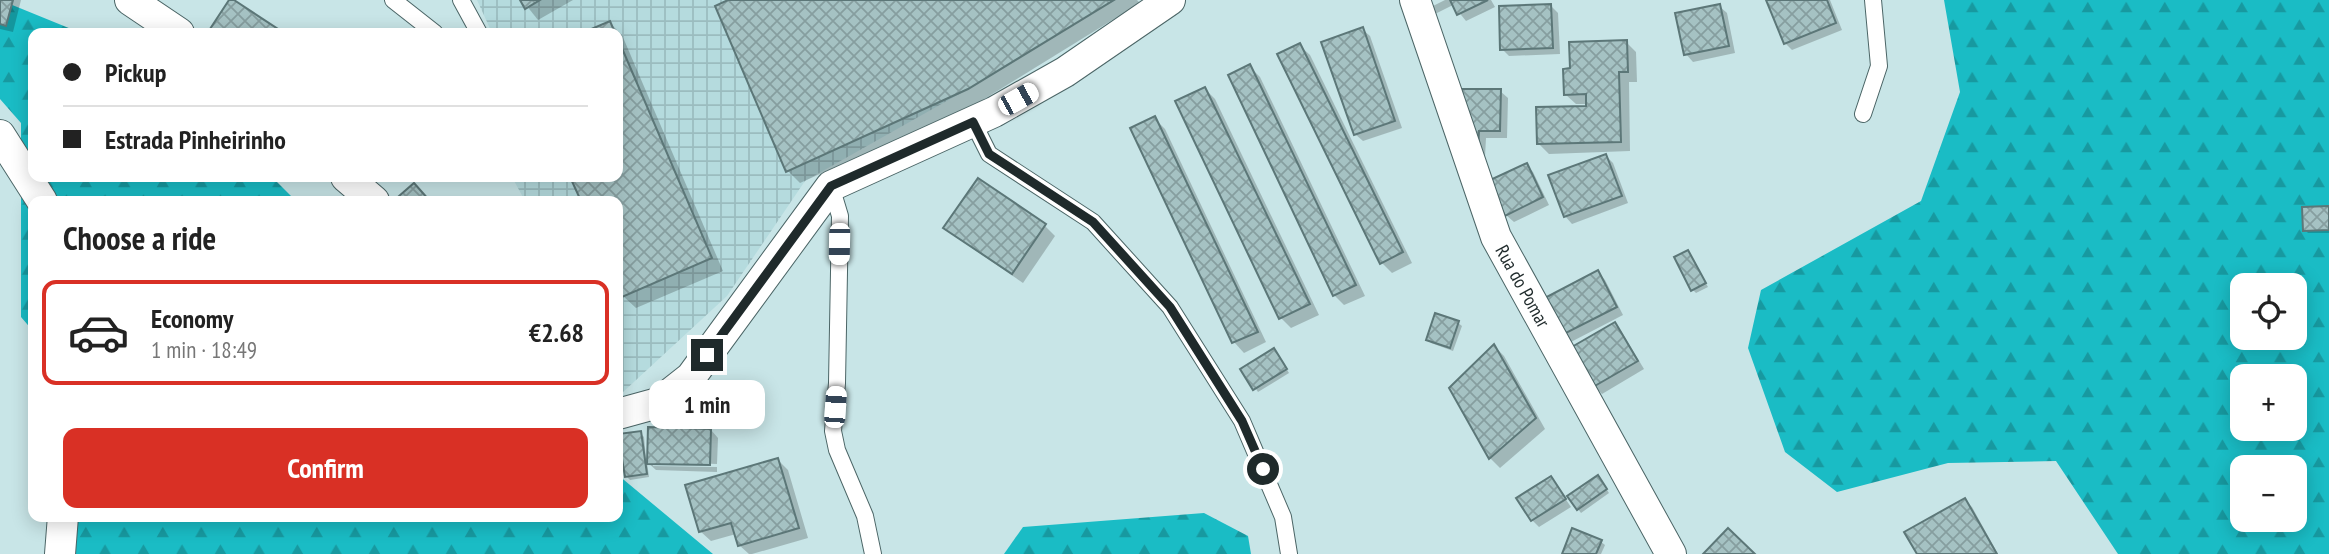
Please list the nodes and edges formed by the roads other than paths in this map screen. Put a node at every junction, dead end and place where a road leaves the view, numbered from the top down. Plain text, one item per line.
1 (130, 0) edge
2 (393, 0) edge
3 (461, 0) edge
4 (1170, 0) edge
5 (1415, 0) edge
6 (1873, 0) edge
7 (172, 28) edge
8 (429, 28) edge
9 (476, 28) edge
10 (1863, 114) dead end
11 (973, 122) junction
12 (0, 135) edge
13 (28, 179) edge
14 (352, 182) edge
15 (831, 186) junction
16 (368, 196) edge
17 (623, 413) edge
18 (63, 522) edge
19 (60, 554) edge
20 (873, 554) edge
21 (1289, 554) edge
22 (1671, 554) edge

1 - 7 street
2 - 8 lane
3 - 9 lane
4 - 11 street
5 - 22 street, Rua do Pomar
6 - 10 lane
11 - 15 street
11 - 21 lane
12 - 13 street
14 - 16 street
15 - 17 street
15 - 20 lane
18 - 19 street

